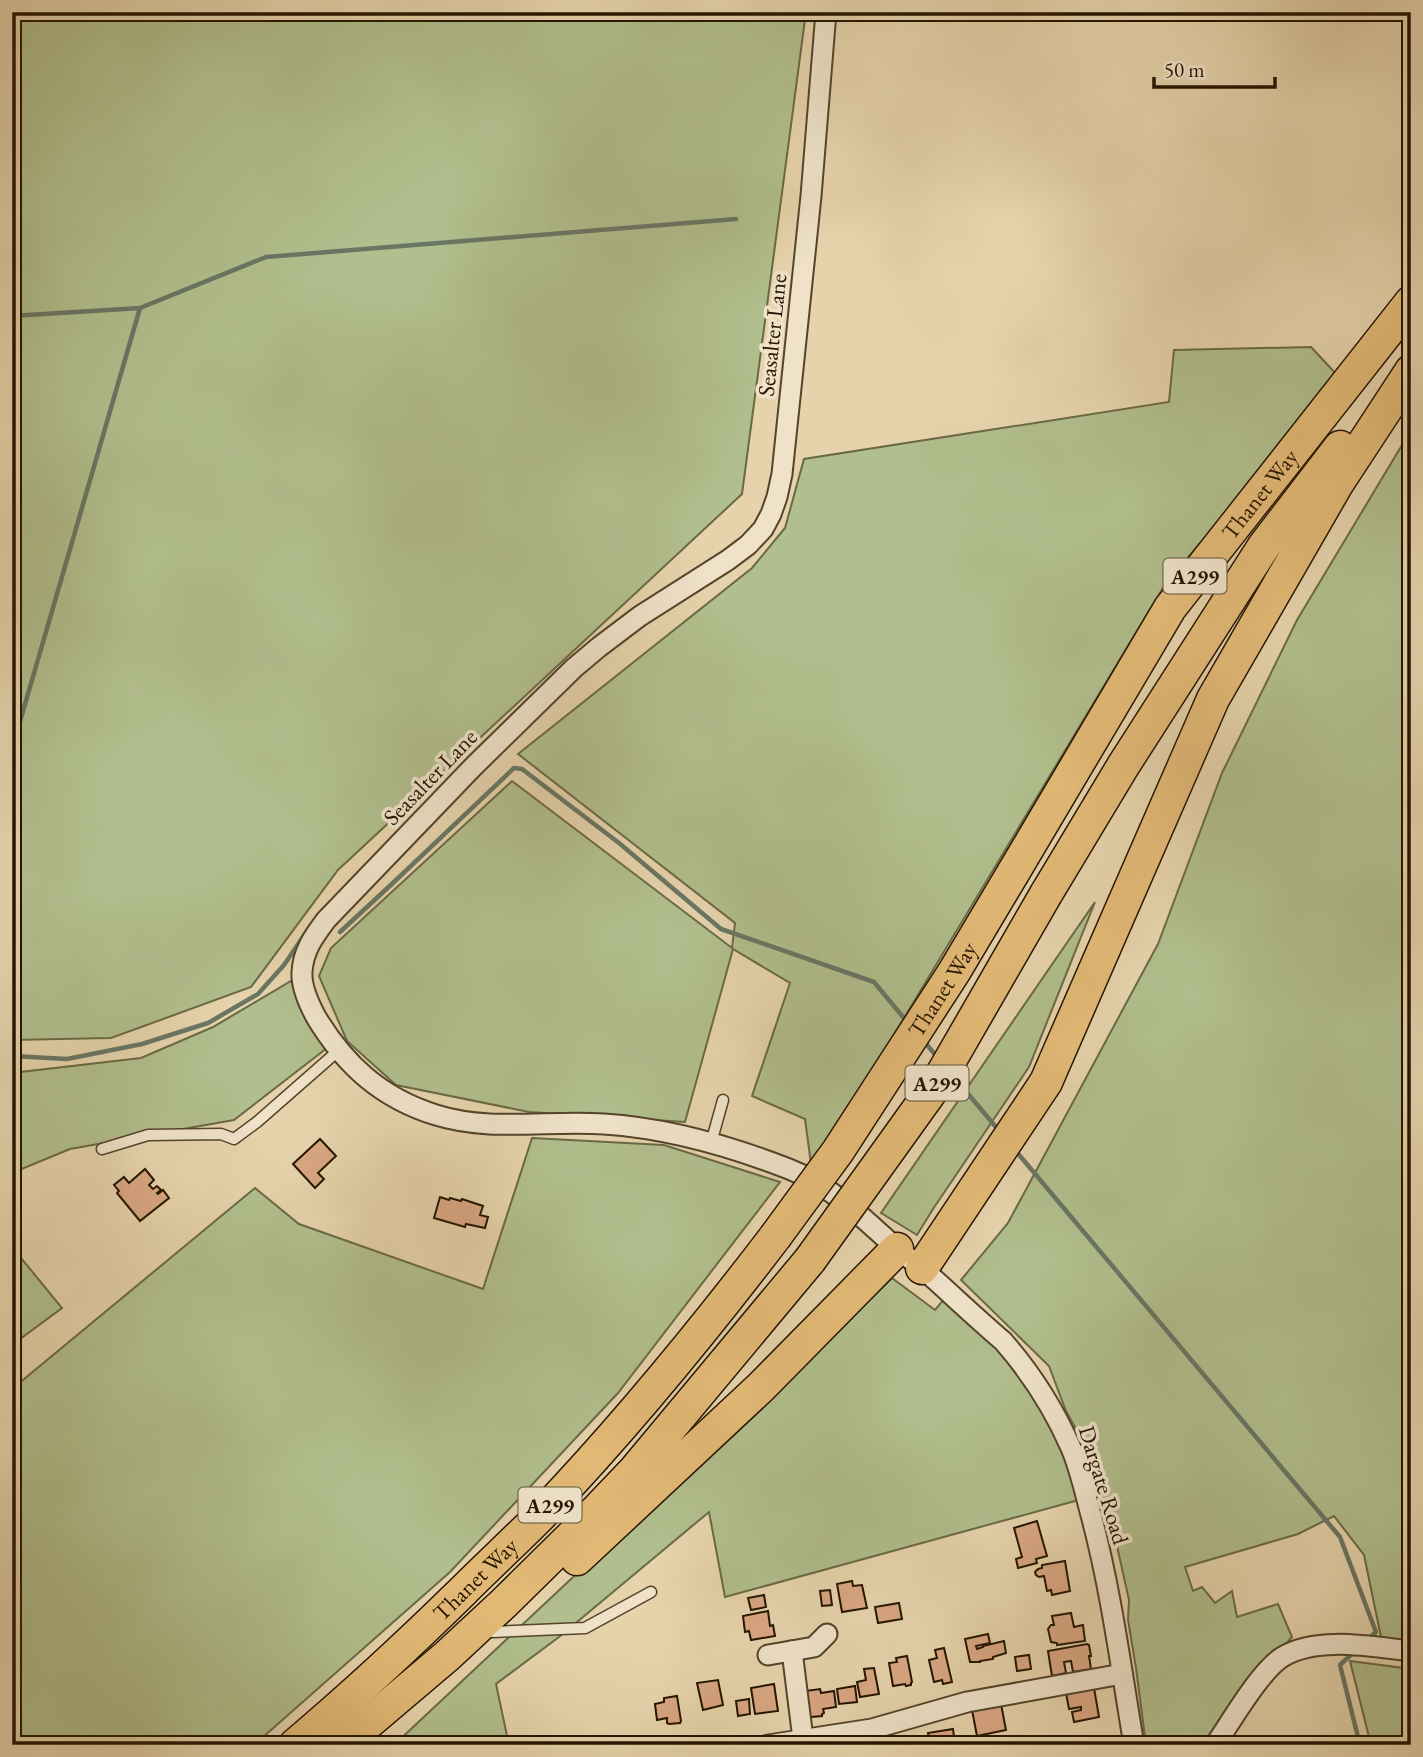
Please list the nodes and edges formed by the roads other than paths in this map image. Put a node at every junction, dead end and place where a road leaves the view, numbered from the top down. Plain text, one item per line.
1 (826, 12) edge
2 (1411, 302) edge
3 (1411, 354) edge
4 (1411, 372) edge
5 (338, 1051) junction
6 (723, 1100) dead end
7 (711, 1143) junction
8 (102, 1149) dead end
9 (897, 1249) junction
10 (922, 1268) junction
11 (651, 1592) dead end
12 (493, 1632) junction
13 (827, 1634) dead end
14 (792, 1651) junction
15 (1411, 1651) edge
16 (768, 1655) dead end
17 (1122, 1674) junction
18 (401, 1695) junction
19 (803, 1739) junction
20 (295, 1745) edge
21 (342, 1745) edge
22 (768, 1745) edge
23 (1134, 1745) edge
24 (1216, 1745) edge

1 - 5 street, Seasalter Lane
2 - 20 highway, Thanet Way / A299, bridge
3 - 18 highway, Thanet Way / A299, bridge
4 - 10 highway
5 - 7 street, Seasalter Lane
5 - 8 lane
6 - 7 lane
7 - 9 street, Seasalter Lane
9 - 10 street, Dargate Road
9 - 12 highway
10 - 17 street, Dargate Road
11 - 12 lane
12 - 18 highway
13 - 14 street
14 - 16 street
14 - 19 street
15 - 24 street
17 - 19 street
17 - 23 street, Dargate Road
18 - 21 highway, Thanet Way / A299
19 - 22 street

